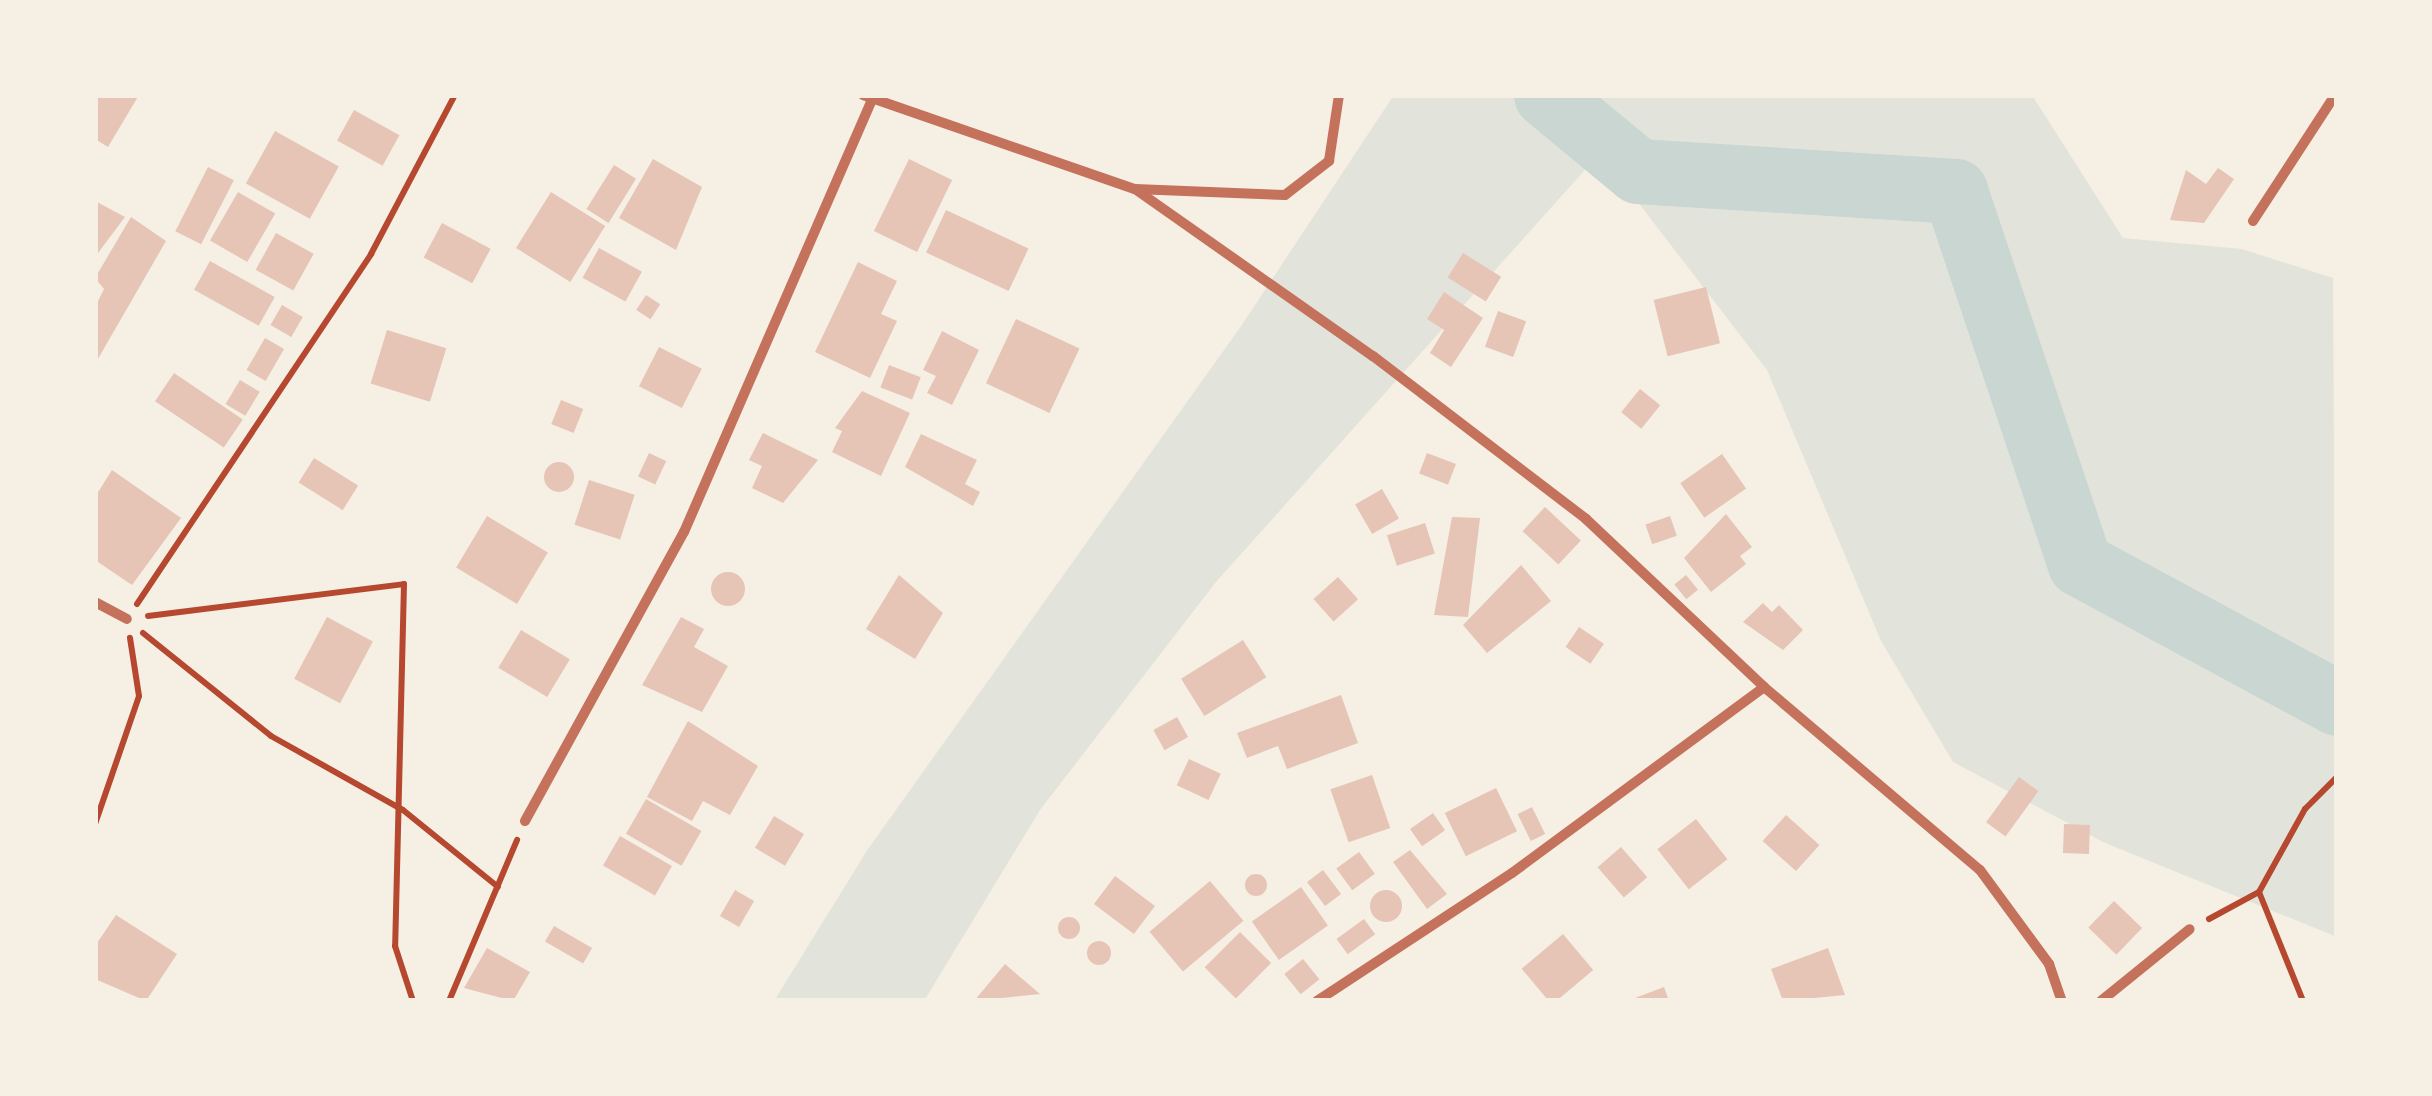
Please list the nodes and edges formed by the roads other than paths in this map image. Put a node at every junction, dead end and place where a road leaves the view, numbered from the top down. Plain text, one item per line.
1 (1338, 95) edge
2 (2335, 95) edge
3 (870, 97) edge
4 (1135, 189) junction
5 (2253, 221) dead end
6 (95, 602) edge
7 (127, 619) road end
8 (1764, 687) junction
9 (525, 821) road end
10 (2190, 929) road end
11 (1317, 1001) edge
12 (2062, 1001) edge
13 (2101, 1001) edge

1 - 4 street
2 - 5 street
3 - 4 street
3 - 9 street
4 - 8 street
6 - 7 street
8 - 11 street
8 - 12 street
10 - 13 street

